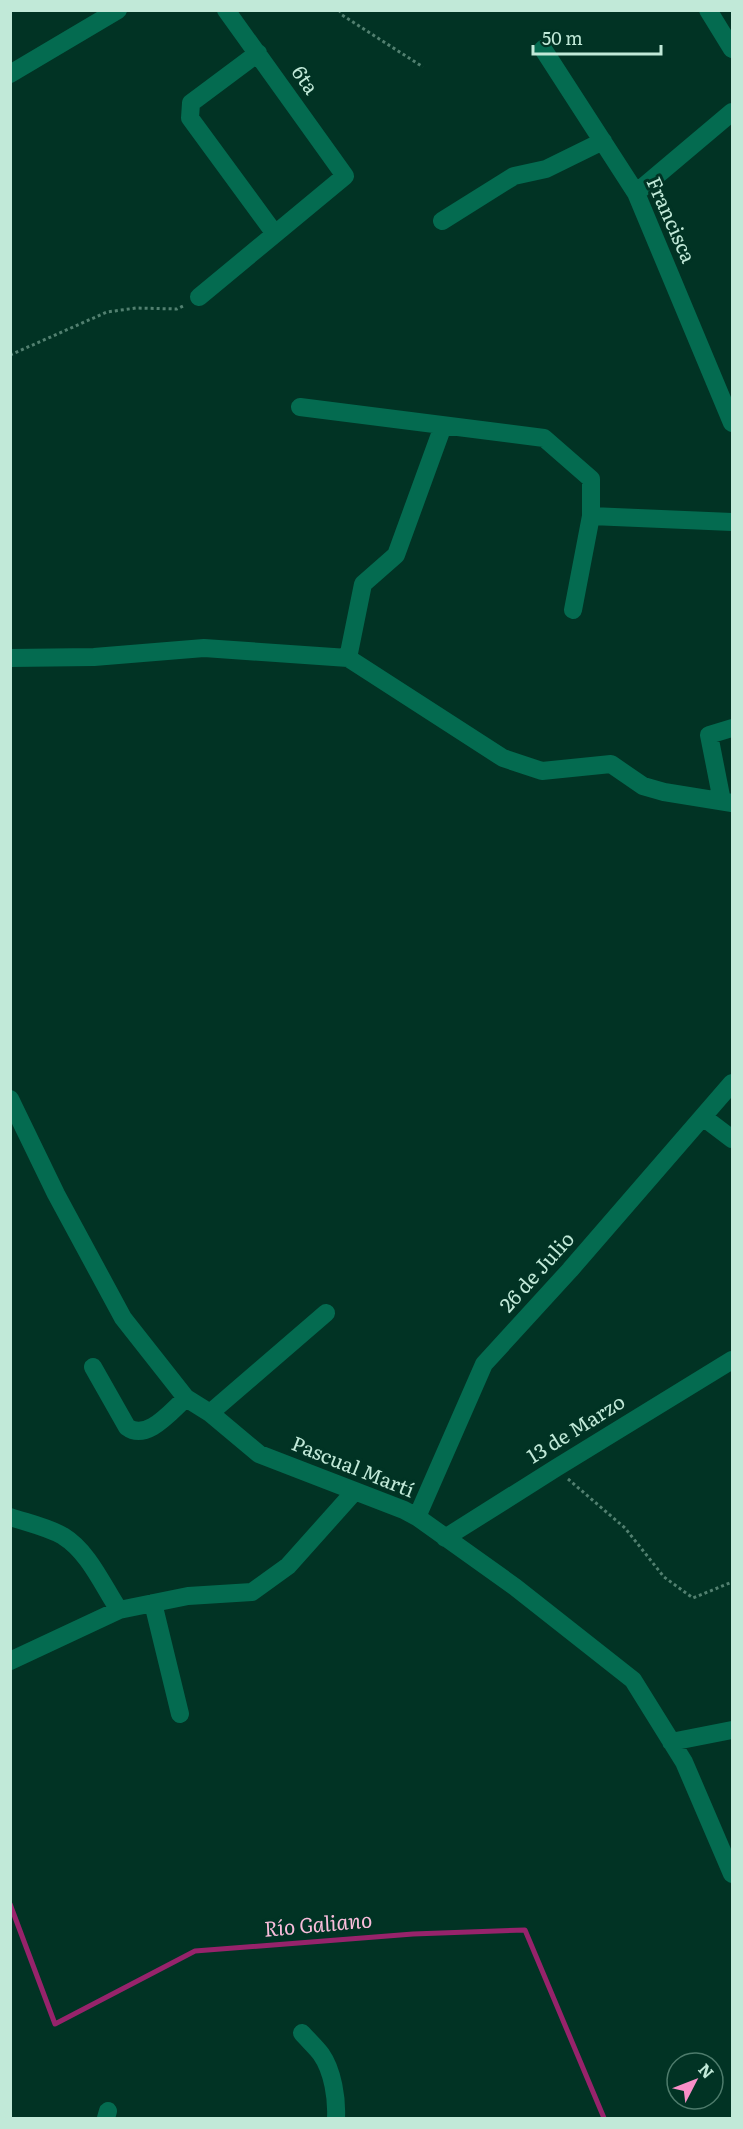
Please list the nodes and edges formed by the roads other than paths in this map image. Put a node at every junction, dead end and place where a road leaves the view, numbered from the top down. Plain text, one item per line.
1 (118, 10) edge
2 (226, 10) edge
3 (708, 10) edge
4 (732, 49) edge
5 (543, 50) dead end
6 (258, 53) junction
7 (10, 74) edge
8 (732, 112) edge
9 (603, 141) junction
10 (636, 193) junction
11 (442, 221) dead end
12 (275, 234) junction
13 (199, 297) road end
14 (300, 407) dead end
15 (732, 423) edge
16 (443, 426) junction
17 (591, 516) junction
18 (732, 522) edge
19 (573, 610) dead end
20 (10, 658) edge
21 (348, 658) junction
22 (732, 728) edge
23 (727, 802) edge
24 (732, 1083) edge
25 (10, 1099) edge
26 (703, 1117) junction
27 (732, 1139) edge
28 (326, 1313) dead end
29 (732, 1360) edge
30 (93, 1367) dead end
31 (186, 1398) junction
32 (210, 1413) junction
33 (355, 1491) junction
34 (10, 1517) edge
35 (417, 1517) junction
36 (445, 1538) junction
37 (153, 1603) junction
38 (119, 1610) junction
39 (10, 1661) edge
40 (180, 1714) dead end
41 (732, 1731) edge
42 (671, 1742) junction
43 (732, 1874) edge
44 (302, 2033) dead end
45 (336, 2118) edge

1 - 7 street
2 - 6 street, 6ta
3 - 4 street
5 - 9 street, Francisca
6 - 12 street, 6ta
6 - 12 street
8 - 10 street
9 - 10 street, Francisca
9 - 11 street
10 - 15 street, Francisca
12 - 13 street
14 - 16 street
16 - 17 street
16 - 21 street
17 - 18 street
17 - 19 street
20 - 21 street
21 - 23 street
22 - 23 street
24 - 26 street, 26 de Julio
25 - 31 street, Pascual Martí
26 - 27 street
26 - 35 street, 26 de Julio
28 - 32 street
29 - 36 street, 13 de Marzo
30 - 31 street
31 - 32 street, Pascual Martí
32 - 33 street, Pascual Martí
33 - 35 street, Pascual Martí
33 - 37 street
34 - 38 street
35 - 36 street, Pascual Martí
36 - 42 street, Pascual Martí
37 - 38 street
37 - 40 street
38 - 39 street
41 - 42 street
42 - 43 street, Pascual Martí
44 - 45 street

